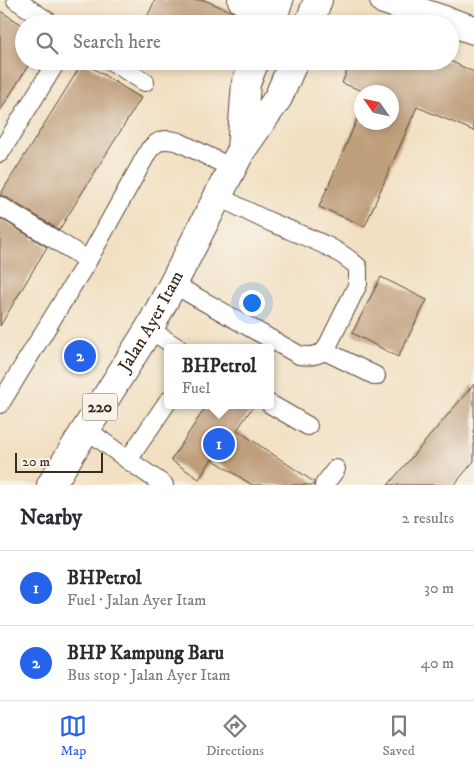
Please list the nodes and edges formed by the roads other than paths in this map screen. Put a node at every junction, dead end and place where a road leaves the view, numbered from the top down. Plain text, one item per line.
1 (16, 0) edge
2 (242, 0) edge
3 (318, 0) edge
4 (384, 0) edge
5 (274, 14) edge
6 (38, 15) edge
7 (312, 15) edge
8 (429, 15) edge
9 (459, 25) edge
10 (474, 30) edge
11 (51, 70) edge
12 (125, 70) edge
13 (251, 70) edge
14 (290, 70) edge
15 (144, 82) dead end
16 (0, 152) edge
17 (237, 160) junction
18 (218, 196) junction
19 (0, 206) edge
20 (88, 260) junction
21 (174, 284) junction
22 (149, 329) junction
23 (172, 344) edge
24 (325, 351) junction
25 (376, 376) dead end
26 (0, 404) edge
27 (274, 406) edge
28 (164, 407) edge
29 (308, 426) dead end
30 (86, 429) junction
31 (128, 460) junction
32 (336, 469) dead end
33 (51, 485) edge
34 (164, 485) edge
35 (324, 485) edge

1 - 6 lane
2 - 5 main road
3 - 7 main road
4 - 8 main road
9 - 10 main road
11 - 16 lane
12 - 15 lane
13 - 17 main road, Jalan Ayer Itam / 220
14 - 17 main road, Jalan Ayer Itam / 220
17 - 18 main road, Jalan Ayer Itam / 220
17 - 20 lane
18 - 21 main road, Jalan Ayer Itam / 220
18 - 24 lane
19 - 20 lane
20 - 26 lane
21 - 22 main road, Jalan Ayer Itam / 220
21 - 24 lane
22 - 23 lane
22 - 30 main road, Jalan Ayer Itam / 220
24 - 25 lane
27 - 29 lane
28 - 31 lane
30 - 31 lane
30 - 33 main road, Jalan Ayer Itam / 220
31 - 34 lane
32 - 35 lane

